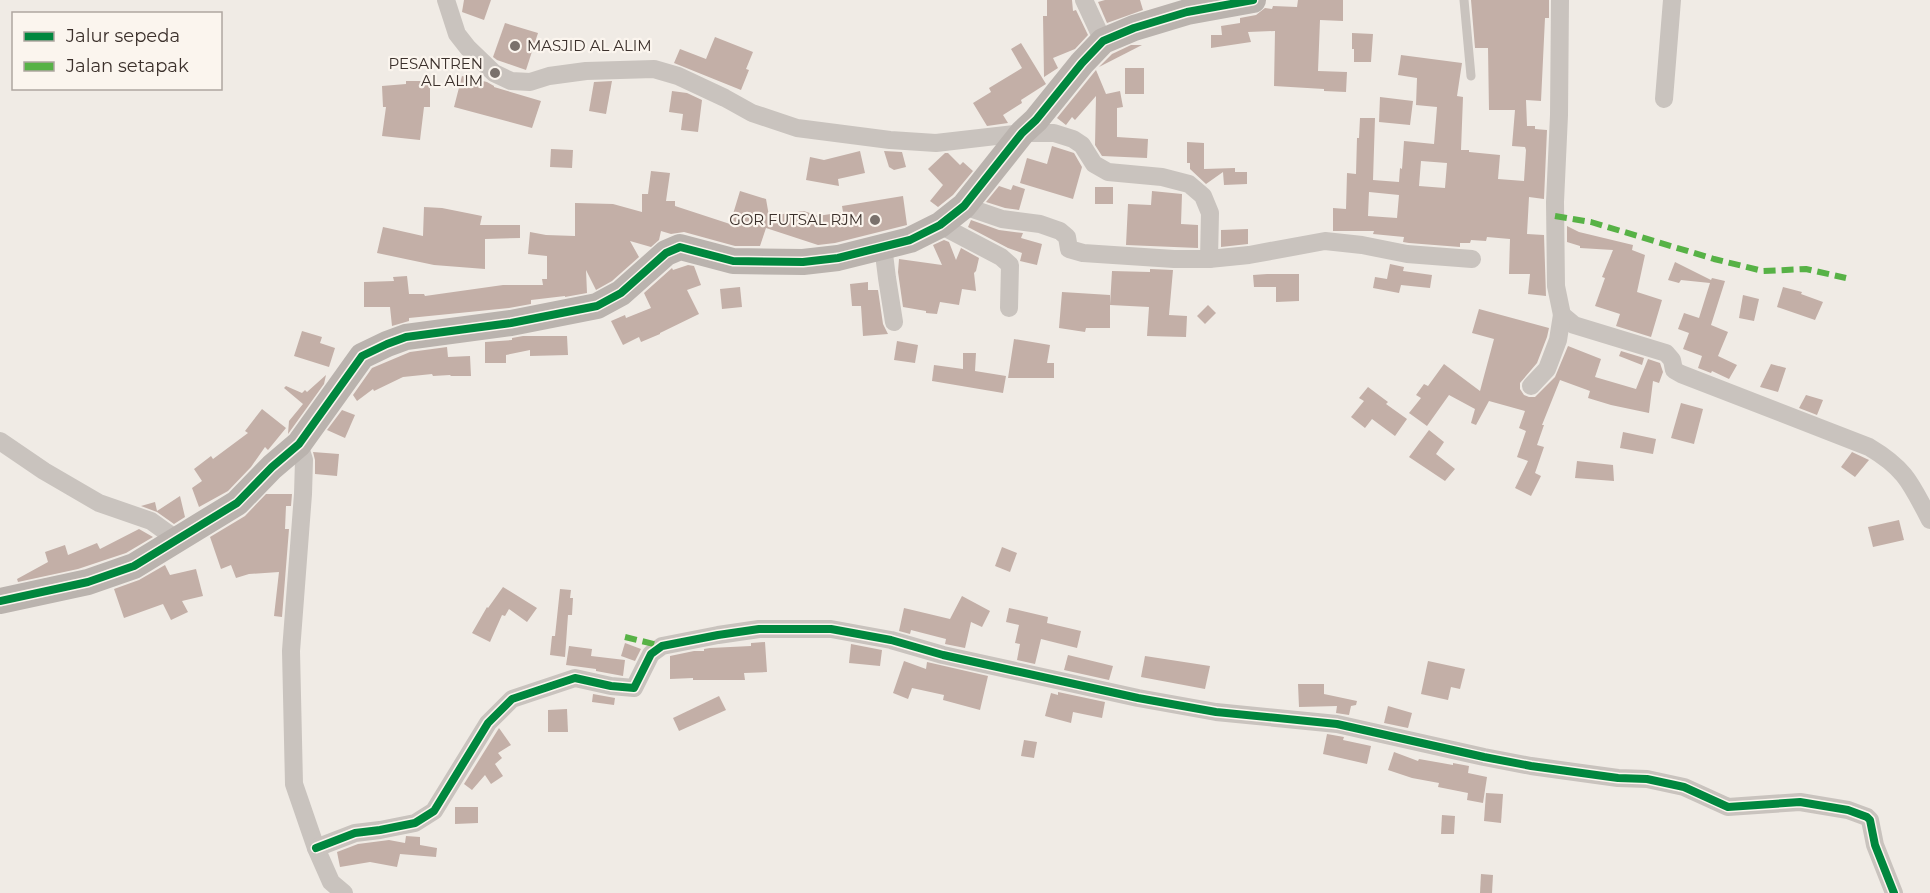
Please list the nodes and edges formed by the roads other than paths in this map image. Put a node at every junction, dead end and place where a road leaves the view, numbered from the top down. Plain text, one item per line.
1 (446, 0) edge
2 (1084, 0) edge
3 (1253, 0) edge
4 (1464, 0) edge
5 (1560, 0) edge
6 (1672, 0) edge
7 (1193, 5) edge
8 (1103, 41) junction
9 (1471, 76) dead end
10 (1664, 99) dead end
11 (1022, 133) junction
12 (964, 206) junction
13 (940, 225) junction
14 (884, 246) junction
15 (1209, 259) junction
16 (1472, 259) dead end
17 (1009, 308) dead end
18 (1562, 315) junction
19 (894, 322) dead end
20 (1531, 386) dead end
21 (0, 441) edge
22 (299, 444) junction
23 (1930, 520) edge
24 (176, 539) junction
25 (0, 601) edge
26 (316, 848) junction
27 (344, 893) edge
28 (1894, 893) edge

1 - 11 street
2 - 8 street
3 - 7 street
4 - 9 lane
5 - 18 street
6 - 10 street
7 - 8 street
8 - 11 street
11 - 12 street
11 - 15 street
12 - 13 street
12 - 15 street
13 - 14 street
13 - 17 street
14 - 19 street
14 - 22 street
15 - 16 street
18 - 20 street
18 - 23 street
21 - 24 street
22 - 24 street
22 - 26 street
24 - 25 street
26 - 27 street
26 - 28 street

